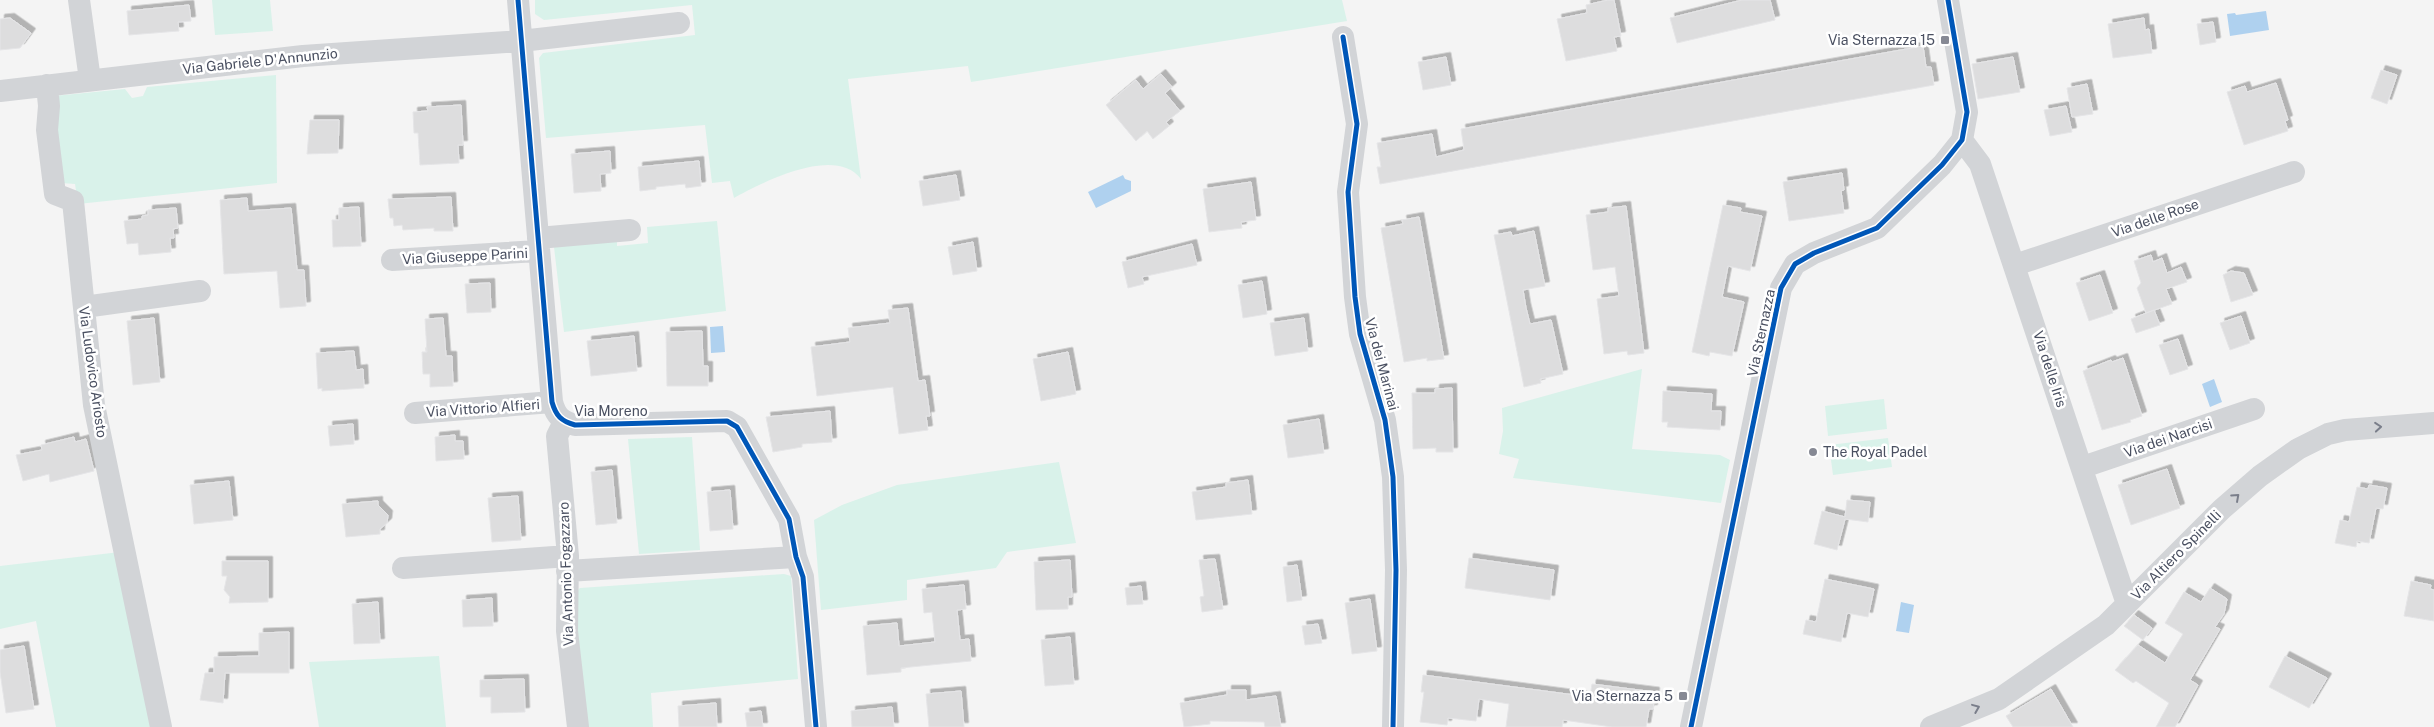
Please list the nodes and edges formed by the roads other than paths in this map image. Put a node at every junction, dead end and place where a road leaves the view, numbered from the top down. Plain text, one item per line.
1 (79, 0) edge
2 (518, 0) edge
3 (1948, 0) edge
4 (679, 23) dead end
5 (1343, 38) dead end
6 (521, 41) junction
7 (90, 80) junction
8 (47, 85) junction
9 (0, 91) edge
10 (1962, 140) junction
11 (2294, 172) dead end
12 (630, 230) dead end
13 (538, 245) junction
14 (392, 260) dead end
15 (2015, 265) junction
16 (200, 291) dead end
17 (84, 306) junction
18 (552, 402) junction
19 (2254, 409) dead end
20 (415, 413) dead end
21 (564, 422) junction
22 (2434, 423) edge
23 (2083, 467) junction
24 (796, 557) junction
25 (567, 564) junction
26 (403, 568) dead end
27 (2127, 604) junction
28 (161, 727) edge
29 (578, 727) edge
30 (816, 727) edge
31 (1393, 727) edge
32 (1691, 727) edge
33 (1931, 727) edge

1 - 7 street
2 - 6 street, Via Moreno
3 - 10 street, Via Sternazza
4 - 6 street, Via Gabriele D'Annunzio
5 - 31 street, Via dei Marinai
6 - 7 street, Via Gabriele D'Annunzio
6 - 13 street, Via Moreno
7 - 8 street, Via Gabriele D'Annunzio
8 - 9 street, Via Gabriele D'Annunzio
8 - 17 street, Via Ludovico Ariosto
10 - 15 street, Via delle Iris
10 - 32 street, Via Sternazza
11 - 15 street, Via delle Rose
12 - 13 street, Via Giuseppe Parini
13 - 14 street, Via Giuseppe Parini
13 - 18 street, Via Moreno
15 - 23 street, Via delle Iris
16 - 17 street
17 - 28 street, Via Ludovico Ariosto
18 - 20 street, Via Vittorio Alfieri
18 - 21 street, Via Moreno
19 - 23 street, Via dei Narcisi
21 - 24 street, Via Moreno
21 - 25 street, Via Antonio Fogazzaro
27 -> 22 street, Via Altiero Spinelli
23 - 27 street, Via delle Iris
24 - 25 street
24 - 30 street, Via Moreno
25 - 26 street
25 - 29 street, Via Antonio Fogazzaro
33 -> 27 street, Via Altiero Spinelli

